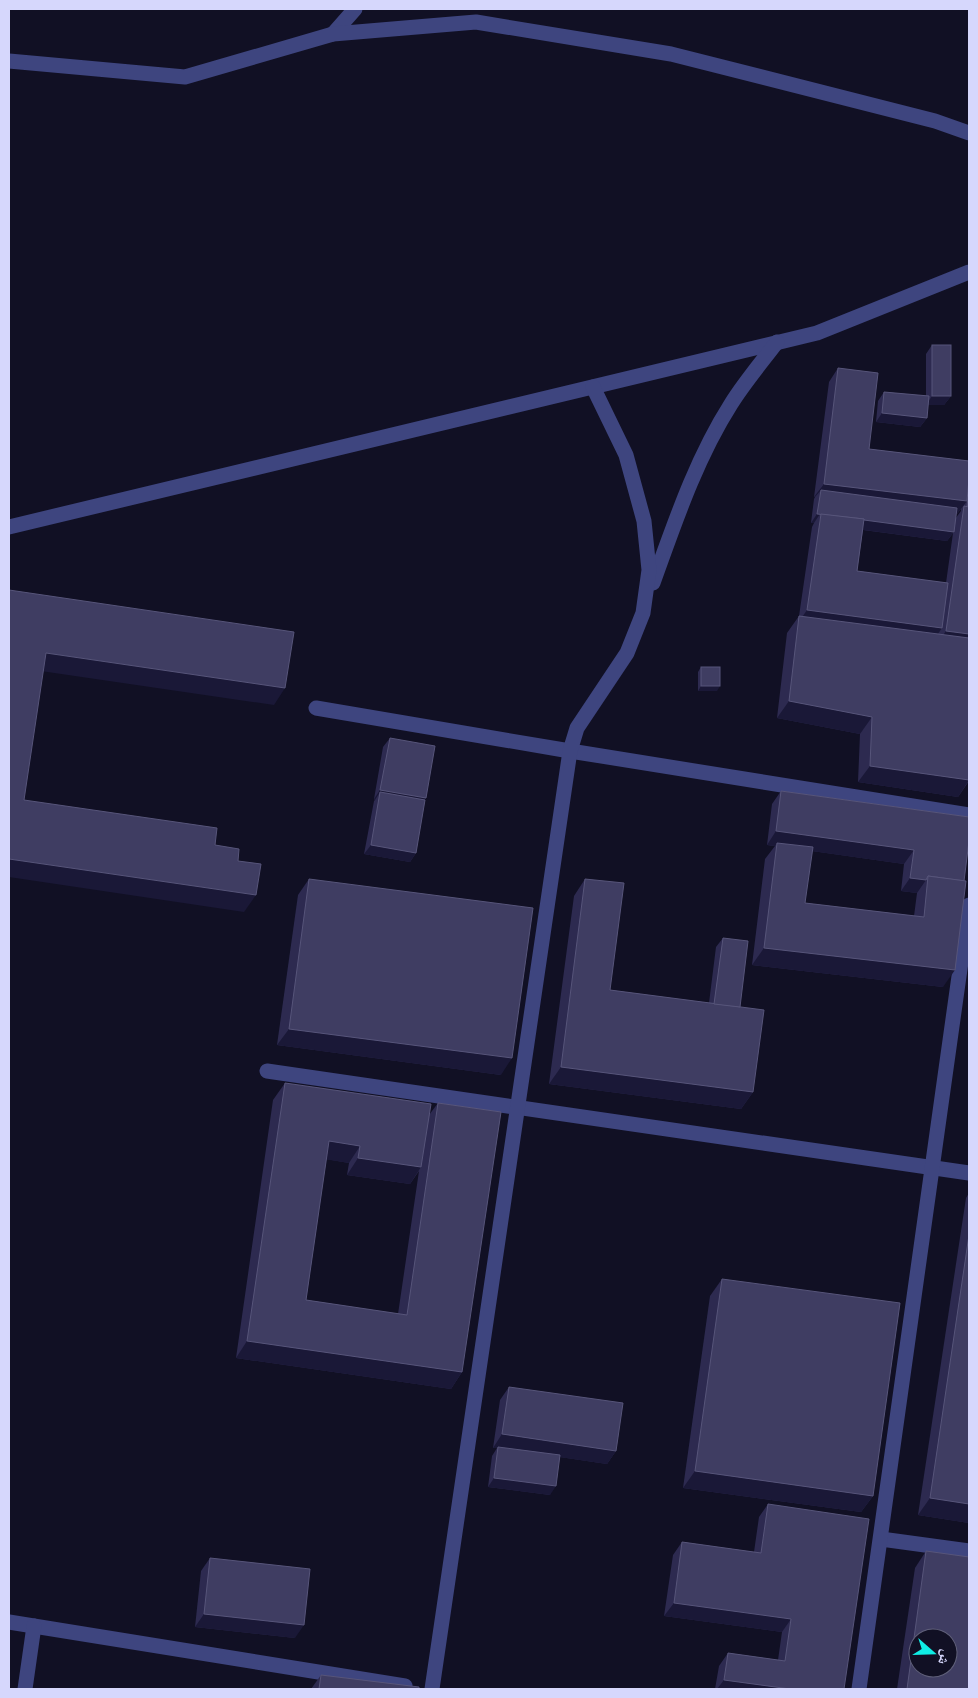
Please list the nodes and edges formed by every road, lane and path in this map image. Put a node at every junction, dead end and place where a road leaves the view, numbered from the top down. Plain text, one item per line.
1 (355, 9) edge
2 (333, 34) junction
3 (9, 61) edge
4 (969, 133) edge
5 (969, 272) edge
6 (776, 342) junction
7 (593, 387) junction
8 (9, 527) edge
9 (643, 613) junction
10 (316, 708) dead end
11 (570, 751) junction
12 (969, 815) edge
13 (969, 905) edge
14 (267, 1071) dead end
15 (518, 1107) junction
16 (932, 1168) junction
17 (969, 1173) edge
18 (881, 1539) junction
19 (969, 1551) edge
20 (9, 1622) edge
21 (34, 1626) junction
22 (25, 1689) edge
23 (424, 1689) edge
24 (432, 1689) edge
25 (859, 1689) edge

1 - 2 street
2 - 3 street
2 - 4 street
5 - 6 street
6 - 7 street
6 - 9 street
7 - 8 street
7 - 9 street
9 - 11 street
10 - 11 street
11 - 12 street
11 - 15 street
13 - 16 street
14 - 15 street
15 - 16 street
15 - 24 street
16 - 17 street
16 - 18 street
18 - 19 street
18 - 25 street
20 - 21 street
21 - 22 street
21 - 23 street

